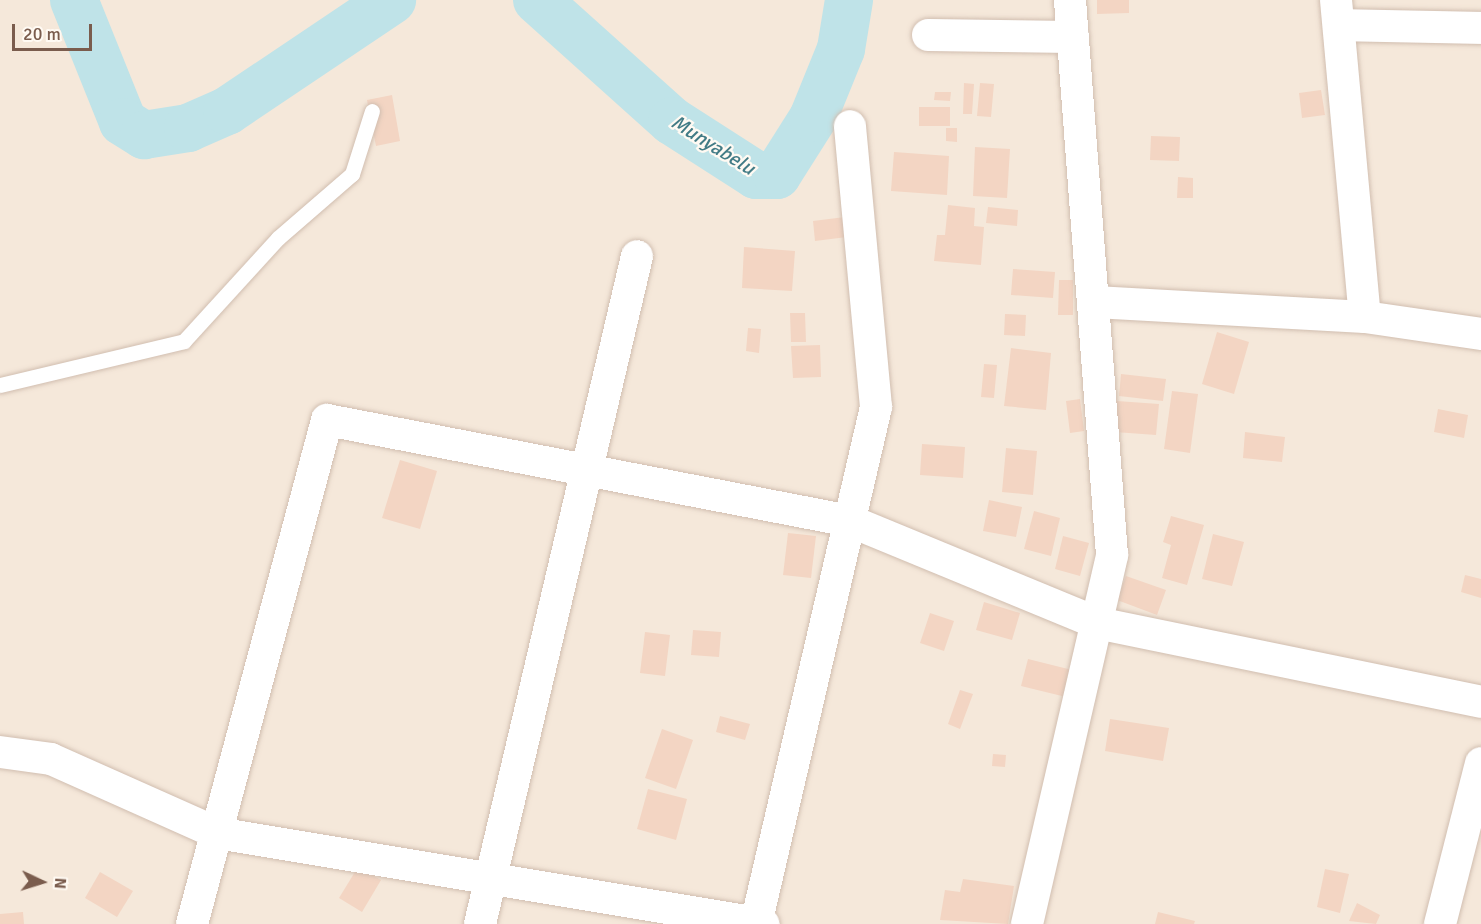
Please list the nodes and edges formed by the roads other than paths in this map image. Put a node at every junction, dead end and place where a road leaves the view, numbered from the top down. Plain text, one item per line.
1 (1070, 0) edge
2 (1337, 12) edge
3 (1481, 27) edge
4 (928, 35) dead end
5 (1072, 37) junction
6 (372, 111) dead end
7 (850, 126) dead end
8 (637, 256) dead end
9 (1095, 302) junction
10 (1365, 317) junction
11 (1481, 334) edge
12 (0, 385) edge
13 (585, 470) junction
14 (850, 521) junction
15 (1098, 623) junction
16 (1481, 702) edge
17 (0, 752) edge
18 (1481, 763) edge
19 (217, 832) junction
20 (494, 876) junction
21 (192, 924) edge
22 (480, 924) edge
23 (759, 924) edge
24 (1027, 924) edge
25 (1440, 924) edge

1 - 5 street
2 - 3 street
2 - 10 street
4 - 5 street
5 - 9 street
6 - 12 lane
7 - 14 street
8 - 13 street
9 - 10 street
9 - 15 street
10 - 11 street
13 - 14 street
13 - 19 street
13 - 20 street
14 - 15 street
14 - 23 street
15 - 16 street
15 - 24 street
17 - 19 street
18 - 25 street
19 - 20 street
19 - 21 street
20 - 22 street
20 - 23 street

